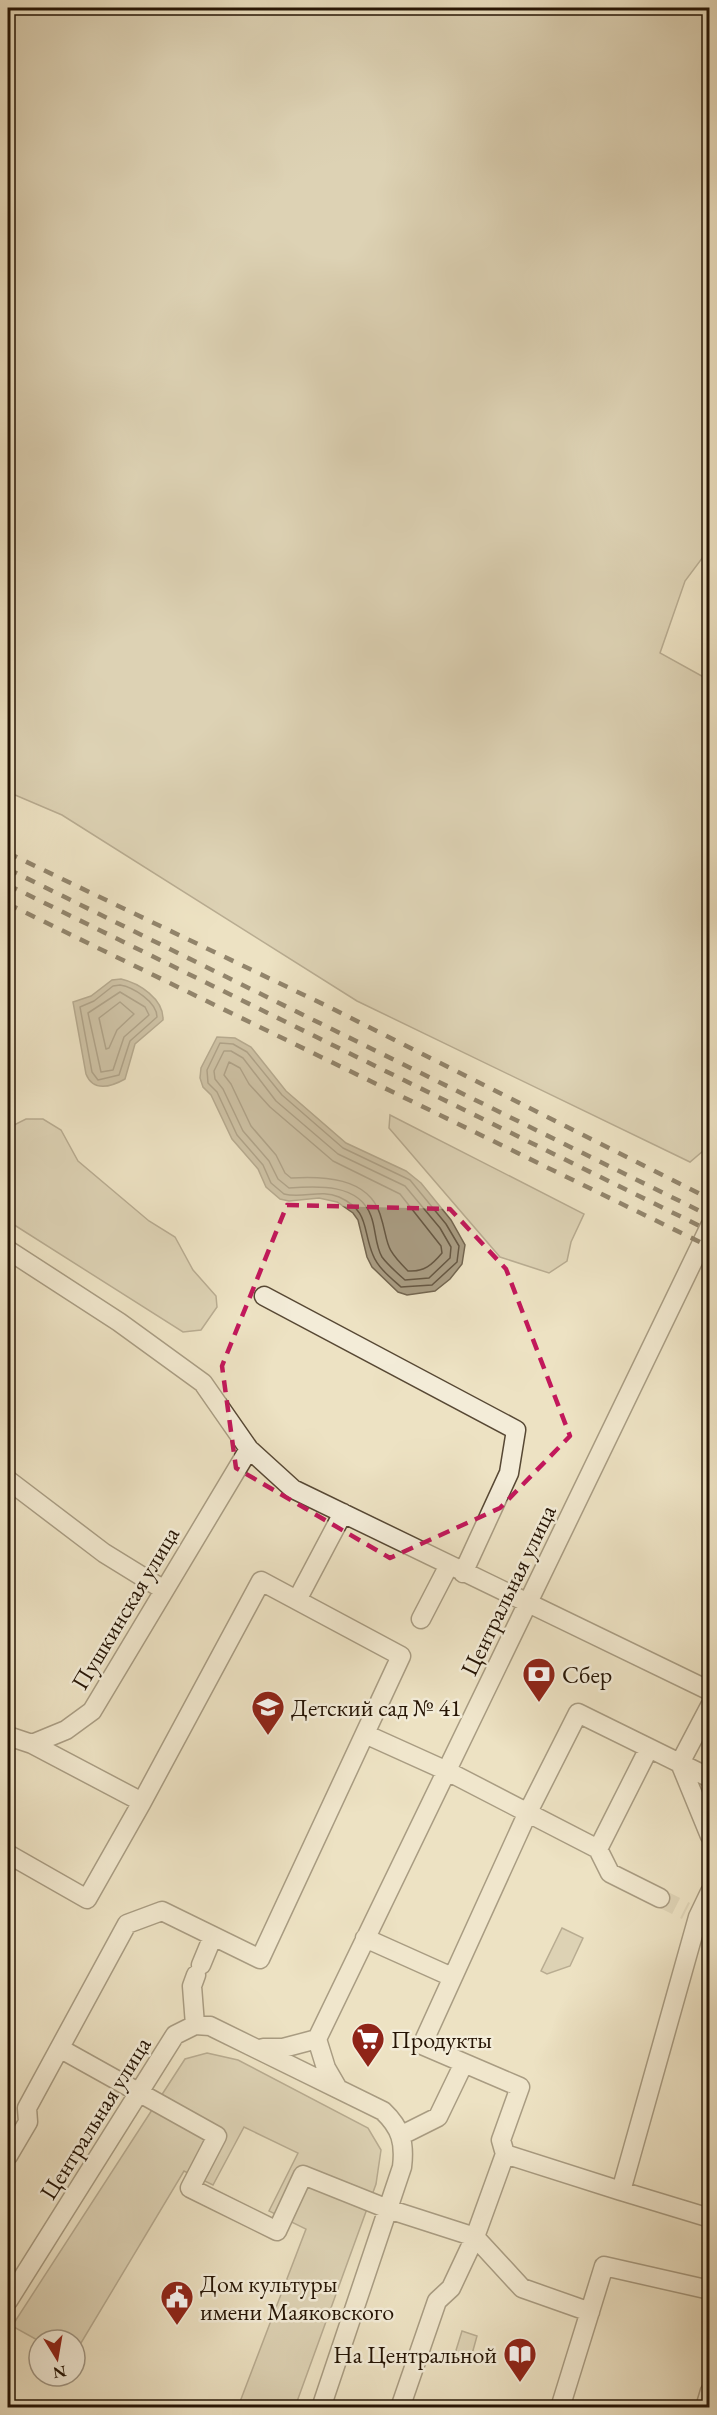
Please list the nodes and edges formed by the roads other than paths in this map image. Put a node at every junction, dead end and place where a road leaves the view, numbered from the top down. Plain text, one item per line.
1 (710, 1226) edge
2 (8, 1250) edge
3 (264, 1296) dead end
4 (249, 1449) junction
5 (8, 1480) edge
6 (343, 1513) junction
7 (456, 1569) junction
8 (164, 1590) junction
9 (297, 1600) junction
10 (528, 1604) junction
11 (421, 1619) dead end
12 (710, 1691) edge
13 (710, 1706) edge
14 (365, 1734) junction
15 (8, 1736) edge
16 (32, 1744) junction
17 (649, 1748) junction
18 (680, 1763) junction
19 (447, 1771) junction
20 (710, 1778) edge
21 (142, 1802) junction
22 (528, 1812) junction
23 (710, 1836) edge
24 (597, 1849) junction
25 (8, 1854) edge
26 (710, 1892) edge
27 (660, 1898) tunnel mouth
28 (213, 1936) junction
29 (365, 1938) junction
30 (452, 1977) junction
31 (195, 2025) junction
32 (317, 2039) junction
33 (257, 2048) junction
34 (61, 2049) junction
35 (464, 2063) junction
36 (337, 2087) junction
37 (141, 2091) junction
38 (402, 2135) junction
39 (505, 2154) junction
40 (8, 2156) edge
41 (621, 2191) junction
42 (388, 2209) junction
43 (710, 2218) edge
44 (475, 2237) junction
45 (14, 2275) edge
46 (710, 2290) edge
47 (8, 2301) edge
48 (590, 2312) junction
49 (710, 2391) edge
50 (321, 2408) edge
51 (400, 2408) edge
52 (560, 2408) edge
53 (705, 2408) edge

1 - 10 street, Центральная улица
2 - 4 street
3 - 7 street
4 - 6 street
4 - 8 street, Пушкинская улица
5 - 8 street
6 - 7 street
6 - 9 street
7 - 10 street
7 - 11 street
8 - 16 street, Пушкинская улица
9 - 14 street
9 - 21 street
10 - 12 street
10 - 19 street, Центральная улица
13 - 18 street
14 - 19 street
14 - 28 street
15 - 16 street
16 - 21 street
17 - 18 street
17 - 22 street
17 - 24 street
18 - 20 street
18 - 23 street
19 - 22 street
19 - 29 street, Центральная улица
21 - 25 street
22 - 24 street
22 - 30 street
24 - 27 street
26 - 41 street
28 - 31 street
28 - 34 street
29 - 30 street
29 - 32 street, Центральная улица
30 - 35 street
31 - 33 street
31 - 37 street, Центральная улица
32 - 33 street
32 - 36 street
33 - 36 street
34 - 37 street
34 - 40 street
35 - 38 street
35 - 39 street
36 - 38 street
37 - 42 street
37 - 45 street, Центральная улица
38 - 42 street
39 - 41 street
39 - 44 street
41 - 43 street
42 - 44 street
42 - 50 street
44 - 48 street
44 - 51 street
45 - 47 street, Центральная улица
46 - 48 street
48 - 52 street
49 - 53 street

